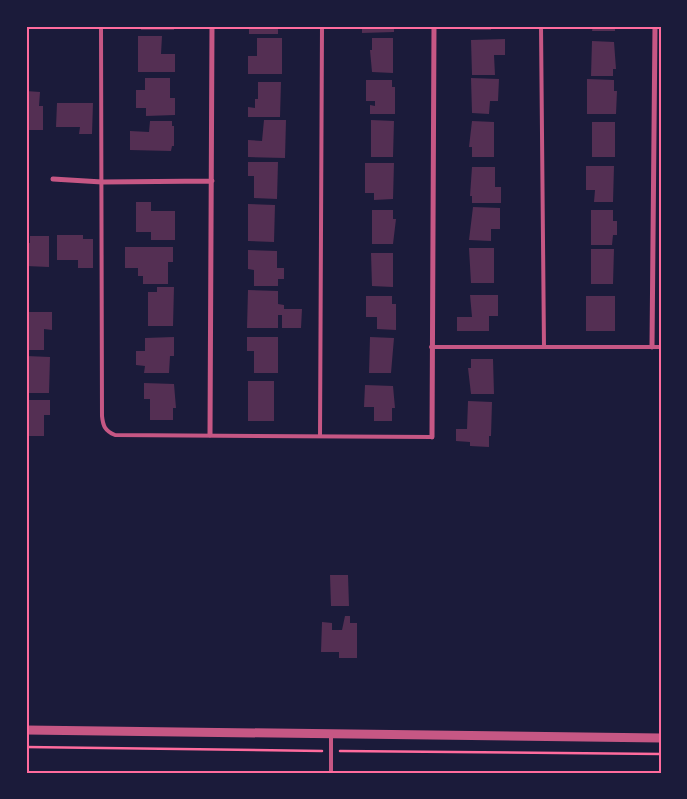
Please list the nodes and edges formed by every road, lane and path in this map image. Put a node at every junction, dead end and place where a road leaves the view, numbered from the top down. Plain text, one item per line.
1 (101, 26) edge
2 (212, 26) edge
3 (322, 26) edge
4 (434, 26) edge
5 (541, 26) edge
6 (655, 26) edge
7 (53, 179) dead end
8 (212, 181) junction
9 (102, 182) junction
10 (430, 347) junction
11 (544, 347) junction
12 (652, 347) junction
13 (661, 347) edge
14 (210, 435) junction
15 (320, 436) junction
16 (432, 437) joint
17 (26, 730) edge
18 (331, 734) junction
19 (661, 738) edge
20 (26, 747) edge
21 (331, 751) junction
22 (661, 754) edge
23 (331, 773) edge

1 - 9 lane
2 - 8 street
3 - 15 lane
4 - 10 street
5 - 11 lane
6 - 12 street
7 - 9 street
8 - 9 street
8 - 14 street
9 - 14 lane
10 - 11 lane
10 - 16 street
11 - 12 lane
12 - 13 lane
14 - 15 lane
15 - 16 lane
17 - 18 street
18 - 19 street
18 - 21 lane
20 - 21 path
21 - 22 path
21 - 23 lane

